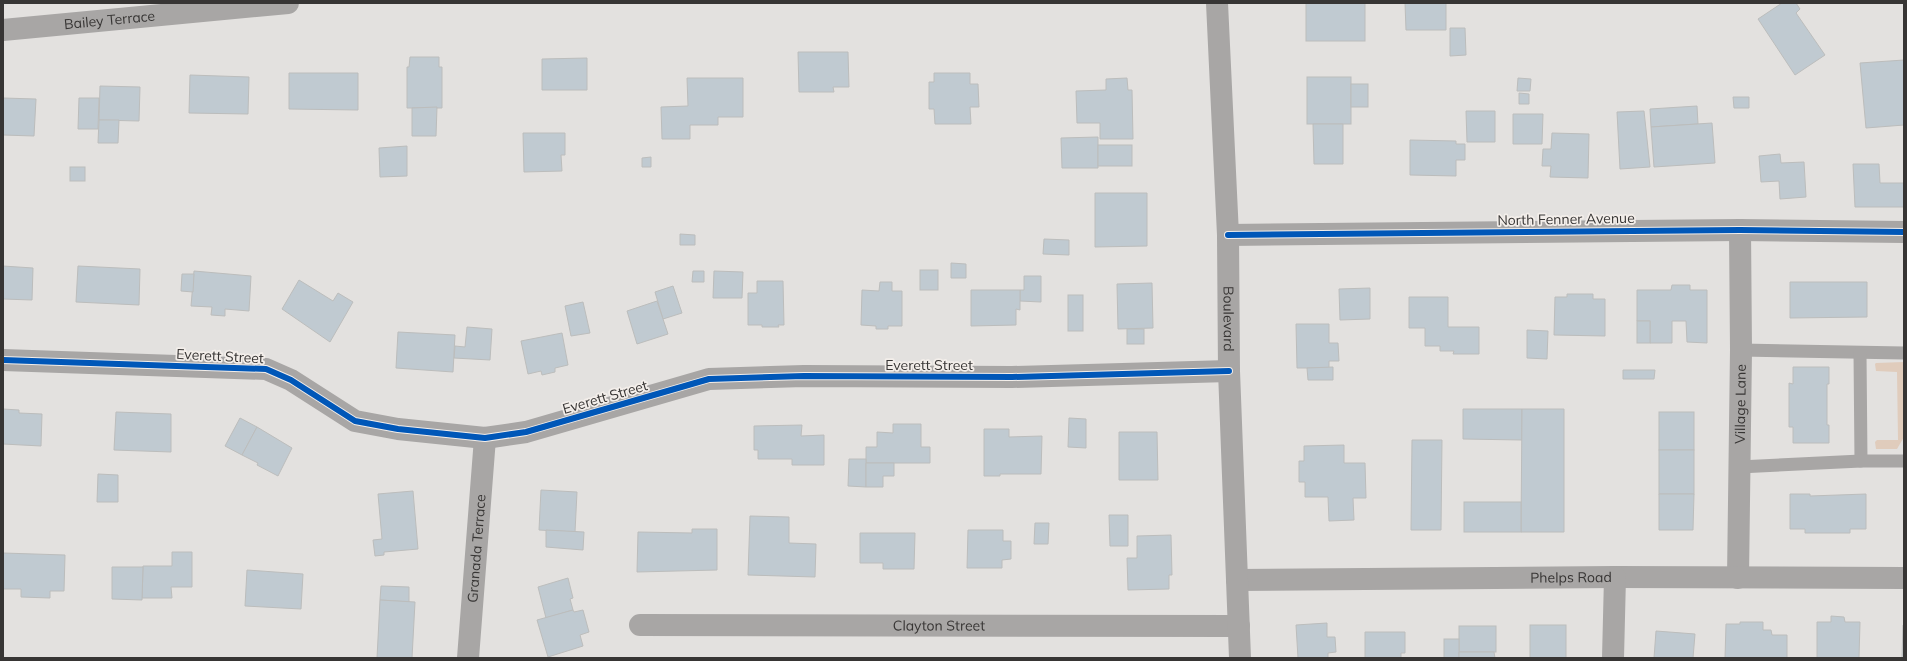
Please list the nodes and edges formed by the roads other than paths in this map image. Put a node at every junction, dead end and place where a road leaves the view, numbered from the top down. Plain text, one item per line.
1 (288, 3) edge
2 (1217, 3) edge
3 (3, 30) edge
4 (1740, 230) junction
5 (1904, 232) edge
6 (1228, 235) junction
7 (1741, 350) junction
8 (1860, 353) junction
9 (1904, 353) edge
10 (3, 360) edge
11 (1229, 371) junction
12 (485, 438) junction
13 (1861, 461) junction
14 (1904, 461) edge
15 (1739, 467) junction
16 (1615, 577) junction
17 (1738, 578) junction
18 (1904, 578) edge
19 (1237, 580) junction
20 (640, 625) dead end
21 (1239, 626) junction
22 (468, 658) edge
23 (1240, 658) edge
24 (1613, 658) edge

1 - 3 street, Bailey Terrace
2 - 6 street, Boulevard
4 - 5 street, North Fenner Avenue
4 - 6 street, North Fenner Avenue
4 - 7 street, Village Lane
6 - 11 street, Boulevard
7 - 8 lane
7 - 15 street, Village Lane
8 - 9 lane
8 - 13 lane
10 - 12 street, Everett Street
11 - 12 street, Everett Street
11 - 19 street, Boulevard
12 - 22 street, Granada Terrace
13 - 14 lane
13 - 15 lane
15 - 17 street, Village Lane
16 - 17 street, Phelps Road
16 - 19 street, Phelps Road
16 - 24 street
17 - 18 street, Phelps Road
19 - 21 street, Boulevard
20 - 21 street, Clayton Street
21 - 23 street, Boulevard

